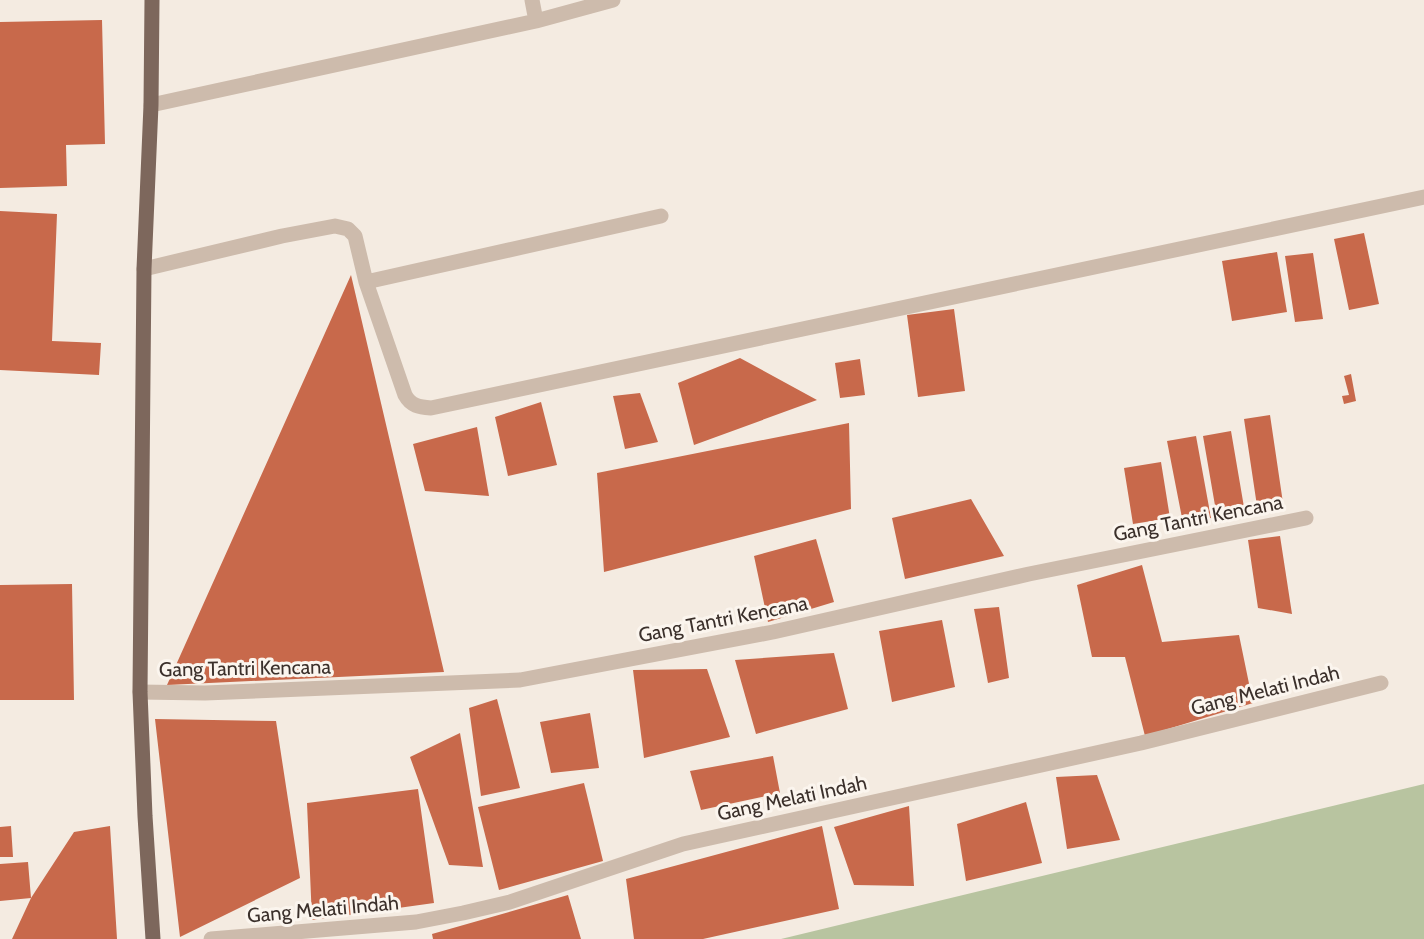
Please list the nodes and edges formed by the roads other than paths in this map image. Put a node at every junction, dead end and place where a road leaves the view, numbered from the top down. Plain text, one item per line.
1 (152, 0) edge
2 (532, 0) edge
3 (614, 0) edge
4 (536, 21) junction
5 (152, 105) junction
6 (1424, 197) edge
7 (662, 216) dead end
8 (144, 269) junction
9 (366, 282) junction
10 (1306, 518) dead end
11 (1381, 683) dead end
12 (140, 692) junction
13 (153, 939) edge
14 (211, 939) edge

1 - 5 main road
2 - 4 street
3 - 4 street
4 - 5 street
5 - 8 main road
6 - 9 street
7 - 9 street
8 - 9 street
8 - 12 main road
10 - 12 street, Gang Tantri Kencana
11 - 14 street, Gang Melati Indah
12 - 13 main road

